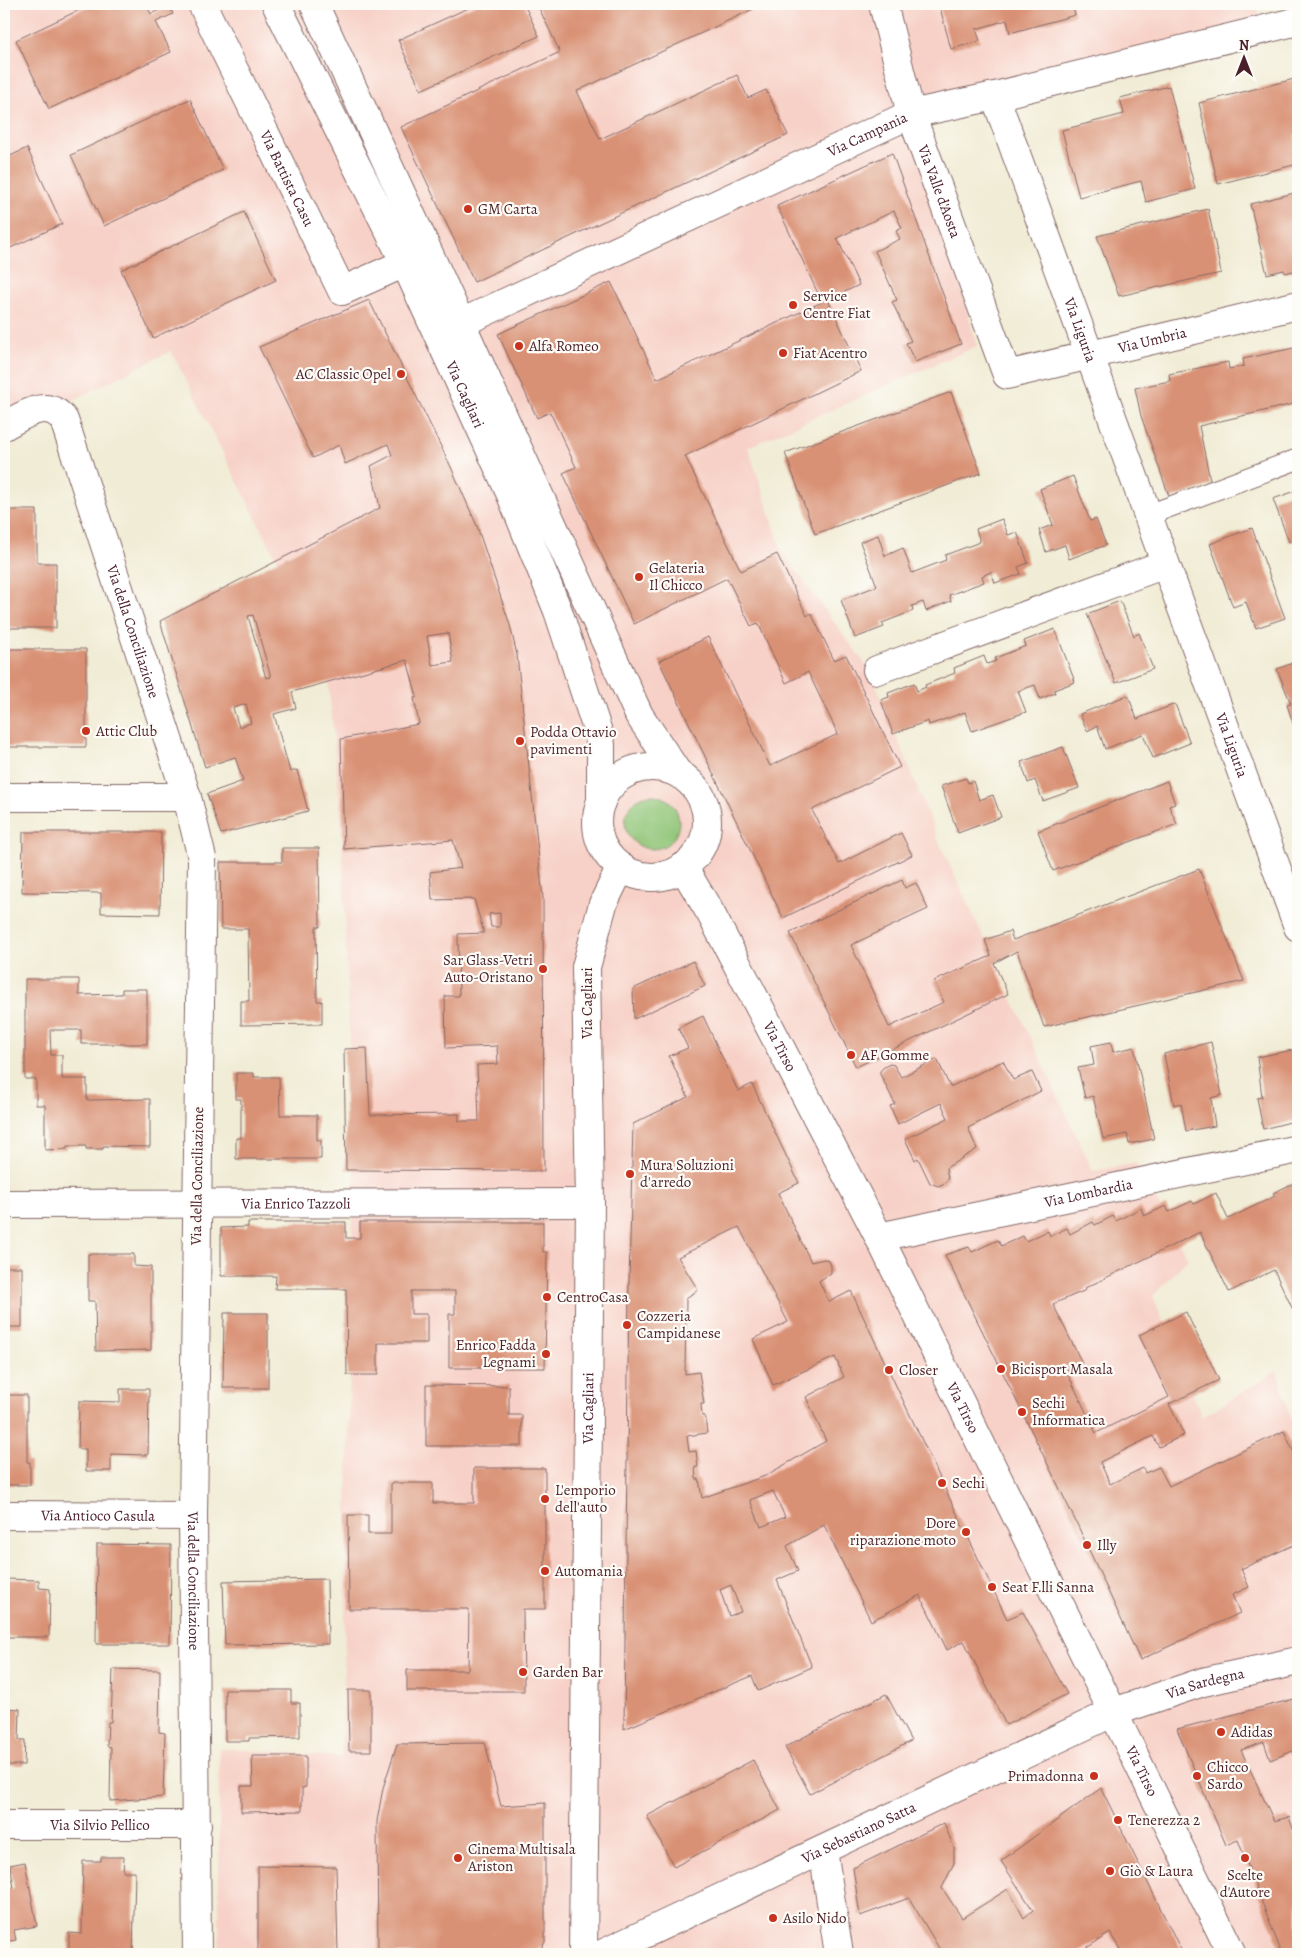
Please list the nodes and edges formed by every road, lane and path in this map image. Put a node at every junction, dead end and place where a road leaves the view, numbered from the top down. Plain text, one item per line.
1 (202, 4) edge
2 (276, 4) edge
3 (314, 4) edge
4 (883, 4) edge
5 (1298, 21) edge
6 (995, 96) junction
7 (911, 114) junction
8 (406, 263) junction
9 (1298, 304) edge
10 (461, 323) junction
11 (1089, 356) junction
12 (1007, 375) joint
13 (4, 426) edge
14 (1298, 459) edge
15 (1148, 516) junction
16 (1165, 564) junction
17 (877, 670) dead end
18 (676, 772) junction
19 (4, 797) edge
20 (187, 798) junction
21 (601, 802) junction
22 (621, 867) junction
23 (683, 867) junction
24 (1295, 910) edge
25 (1298, 1150) edge
26 (590, 1203) junction
27 (4, 1204) edge
28 (197, 1204) junction
29 (879, 1237) junction
30 (4, 1515) edge
31 (192, 1516) junction
32 (1298, 1661) edge
33 (1114, 1712) junction
34 (4, 1825) edge
35 (197, 1825) junction
36 (823, 1850) junction
37 (197, 1954) edge
38 (583, 1954) edge
39 (602, 1954) edge
40 (840, 1954) edge
41 (1232, 1954) edge

1 - 8 street, Via Battista Casu
2 - 8 street, Via Cagliari
3 - 10 street, Via Cagliari
4 - 7 street, Via Valle d'Aosta
5 - 6 street, Via Campania
6 - 7 street, Via Campania
6 - 11 street, Via Liguria
7 - 10 street, Via Campania
7 - 12 street, Via Valle d'Aosta
8 - 21 street, Via Cagliari
9 - 11 street, Via Umbria
10 - 18 street, Via Cagliari
11 - 12 street, Via Umbria
11 - 15 street, Via Liguria
13 - 20 street, Via della Conciliazione
14 - 15 lane
15 - 16 street, Via Liguria
16 - 17 street
16 - 24 street, Via Liguria
18 - 21 street
18 - 23 street
19 - 20 street
20 - 28 street, Via della Conciliazione
21 - 22 street
22 - 23 street
22 - 26 street, Via Cagliari
23 - 29 street, Via Tirso
25 - 29 street, Via Lombardia
26 - 28 street, Via Enrico Tazzoli
26 - 38 street, Via Cagliari
27 - 28 street, Via Enrico Tazzoli
28 - 31 street, Via della Conciliazione
29 - 33 street, Via Tirso
30 - 31 street, Via Antioco Casula
31 - 35 street, Via della Conciliazione
32 - 33 street, Via Sardegna
33 - 36 street, Via Sebastiano Satta
33 - 41 street, Via Tirso
34 - 35 street, Via Silvio Pellico
35 - 37 street, Via della Conciliazione
36 - 39 street, Via Sebastiano Satta
36 - 40 street

